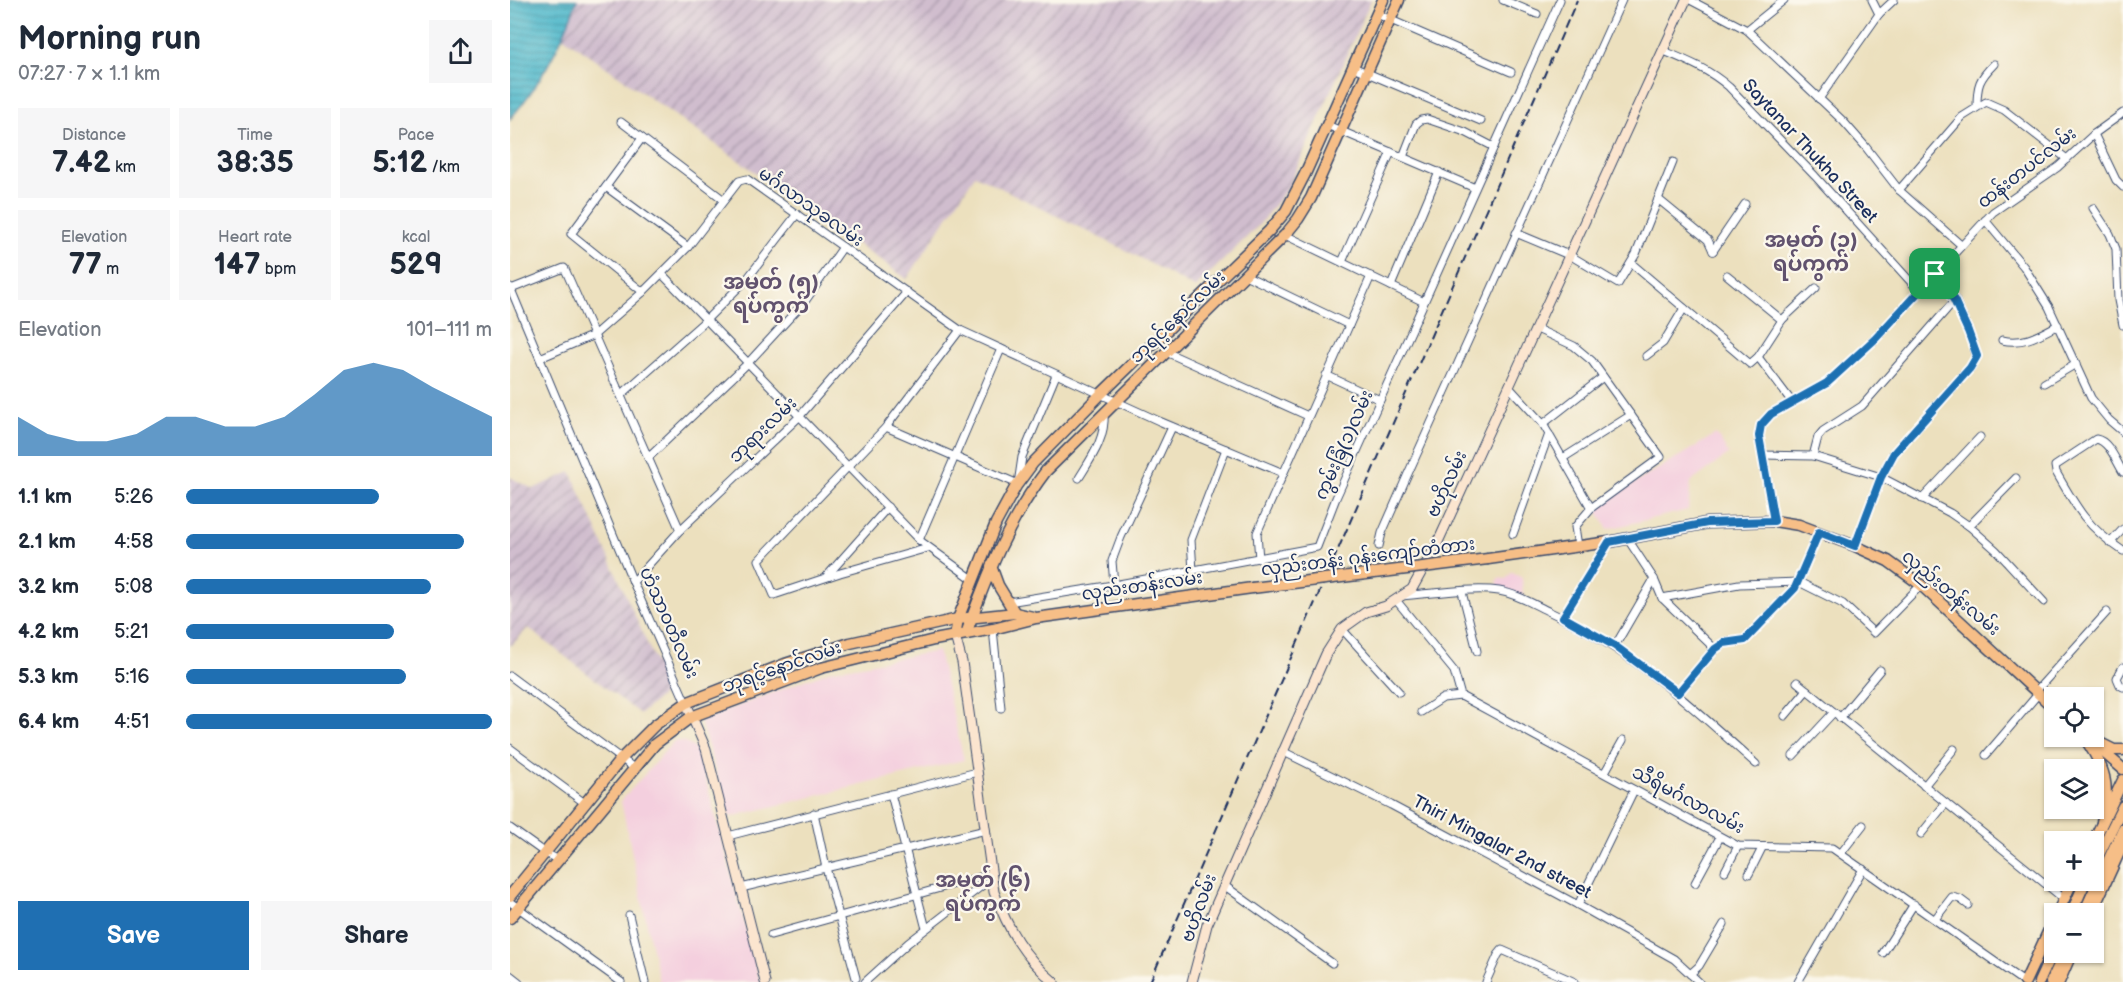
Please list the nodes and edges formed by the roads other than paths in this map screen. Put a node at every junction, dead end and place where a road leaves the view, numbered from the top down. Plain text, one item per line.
1 (1383, 0) edge
2 (1399, 0) edge
3 (1503, 0) edge
4 (1560, 0) edge
5 (1622, 0) edge
6 (1688, 0) edge
7 (1784, 0) edge
8 (1872, 0) edge
9 (1894, 0) edge
10 (1377, 14) junction
11 (1537, 14) dead end
12 (1879, 14) junction
13 (1391, 19) junction
14 (1747, 30) junction
15 (1664, 51) junction
16 (1994, 64) dead end
17 (1353, 67) junction
18 (1366, 72) junction
19 (1511, 72) dead end
20 (1819, 99) junction
21 (1977, 106) junction
22 (2123, 113) edge
23 (1481, 120) dead end
24 (621, 122) dead end
25 (1327, 125) junction
26 (1341, 131) junction
27 (2094, 134) junction
28 (642, 138) junction
29 (1494, 147) junction
30 (1391, 152) junction
31 (1403, 157) junction
32 (2067, 159) junction
33 (1673, 162) dead end
34 (1439, 172) junction
35 (2123, 187) edge
36 (606, 188) junction
37 (1475, 188) junction
38 (1899, 190) junction
39 (1658, 199) junction
40 (724, 200) junction
41 (1745, 204) dead end
42 (2093, 208) dead end
43 (796, 214) junction
44 (1985, 220) junction
45 (1516, 233) junction
46 (1285, 235) junction
47 (1961, 245) junction
48 (688, 247) junction
49 (843, 247) junction
50 (1570, 256) junction
51 (1239, 261) junction
52 (1342, 262) junction
53 (1631, 263) junction
54 (1247, 273) junction
55 (662, 274) junction
56 (1727, 274) dead end
57 (1935, 274) junction
58 (1371, 276) junction
59 (1391, 286) junction
60 (510, 288) edge
61 (1816, 288) dead end
62 (1919, 291) junction
63 (643, 292) junction
64 (907, 292) junction
65 (1954, 300) junction
66 (1424, 302) junction
67 (1193, 305) junction
68 (1684, 308) junction
69 (1204, 315) junction
70 (1782, 320) junction
71 (705, 321) junction
72 (1349, 325) junction
73 (2058, 325) junction
74 (2123, 326) edge
75 (1537, 329) junction
76 (960, 330) junction
77 (594, 335) junction
78 (2002, 340) dead end
79 (1150, 347) junction
80 (1001, 349) junction
81 (1163, 355) junction
82 (1646, 356) dead end
83 (1758, 357) junction
84 (540, 358) junction
85 (747, 364) junction
86 (2076, 364) junction
87 (1056, 375) junction
88 (1326, 375) junction
89 (1603, 377) junction
90 (2044, 383) dead end
91 (1510, 388) junction
92 (621, 395) junction
93 (1100, 395) junction
94 (1380, 400) junction
95 (1116, 401) junction
96 (1792, 402) junction
97 (1104, 413) junction
98 (1630, 415) junction
99 (1308, 416) junction
100 (799, 417) junction
101 (1543, 424) junction
102 (886, 427) junction
103 (1172, 427) junction
104 (2123, 432) edge
105 (1549, 434) junction
106 (1980, 437) dead end
107 (1226, 449) junction
108 (1763, 455) junction
109 (1813, 456) junction
110 (955, 457) junction
111 (648, 458) junction
112 (1563, 458) junction
113 (849, 467) junction
114 (2123, 472) edge
115 (1282, 473) junction
116 (1881, 477) junction
117 (2016, 477) dead end
118 (1079, 478) dead end
119 (1018, 484) junction
120 (1922, 499) junction
121 (888, 507) junction
122 (1591, 508) junction
123 (1774, 521) junction
124 (1969, 526) junction
125 (2123, 529) edge
126 (680, 530) junction
127 (1819, 532) junction
128 (1513, 534) dead end
129 (1627, 538) junction
130 (919, 540) junction
131 (1609, 542) junction
132 (2110, 543) junction
133 (1379, 546) dead end
134 (1578, 546) junction
135 (1855, 546) junction
136 (928, 548) junction
137 (2123, 551) edge
138 (1259, 559) junction
139 (991, 566) junction
140 (1193, 571) junction
141 (825, 578) junction
142 (1654, 579) junction
143 (974, 580) junction
144 (633, 582) junction
145 (1799, 582) junction
146 (1114, 585) junction
147 (1921, 585) junction
148 (1252, 588) joint
149 (1462, 592) junction
150 (1399, 598) junction
151 (1662, 598) junction
152 (1008, 602) junction
153 (2044, 602) dead end
154 (2107, 612) dead end
155 (1015, 613) junction
156 (1563, 617) junction
157 (958, 618) junction
158 (972, 618) junction
159 (1036, 618) junction
160 (993, 629) junction
161 (1342, 629) junction
162 (961, 635) junction
163 (1615, 646) junction
164 (1715, 649) junction
165 (1477, 651) dead end
166 (2123, 667) edge
167 (1880, 670) dead end
168 (510, 676) edge
169 (1797, 682) dead end
170 (2123, 687) edge
171 (1807, 690) junction
172 (1399, 692) dead end
173 (2037, 692) junction
174 (1678, 693) junction
175 (1461, 696) junction
176 (2044, 698) edge
177 (686, 703) junction
178 (1001, 708) dead end
179 (1421, 712) dead end
180 (1834, 712) junction
181 (1785, 716) dead end
182 (691, 717) junction
183 (1840, 718) junction
184 (1623, 740) dead end
185 (2104, 745) edge
186 (2092, 747) edge
187 (2098, 747) edge
188 (510, 748) edge
189 (1954, 749) dead end
190 (2123, 750) edge
191 (1282, 751) junction
192 (1986, 755) dead end
193 (1793, 756) dead end
194 (621, 759) junction
195 (1756, 764) dead end
196 (634, 768) junction
197 (2123, 769) edge
198 (977, 772) junction
199 (1605, 772) junction
200 (2123, 780) edge
201 (1924, 786) junction
202 (1634, 790) junction
203 (891, 794) junction
204 (2123, 795) edge
205 (1946, 803) junction
206 (586, 804) junction
207 (2123, 806) edge
208 (814, 813) junction
209 (2102, 822) junction
210 (1863, 825) dead end
211 (510, 828) edge
212 (2123, 829) edge
213 (986, 830) junction
214 (2098, 831) edge
215 (1921, 834) dead end
216 (728, 836) junction
217 (1720, 837) junction
218 (2104, 844) edge
219 (2123, 844) edge
220 (1738, 846) junction
221 (905, 848) junction
222 (1762, 848) junction
223 (545, 853) junction
224 (1841, 853) junction
225 (559, 860) junction
226 (826, 867) junction
227 (1863, 869) junction
228 (1725, 871) dead end
229 (1749, 874) dead end
230 (980, 877) dead end
231 (992, 878) junction
232 (1695, 883) dead end
233 (1224, 886) junction
234 (741, 888) junction
235 (916, 894) junction
236 (510, 896) edge
237 (2051, 903) edge
238 (2086, 903) edge
239 (2096, 903) edge
240 (1914, 904) junction
241 (514, 905) edge
242 (1578, 905) junction
243 (1968, 905) dead end
244 (629, 915) dead end
245 (838, 915) junction
246 (510, 918) edge
247 (1935, 919) junction
248 (1724, 924) dead end
249 (925, 925) dead end
250 (771, 935) dead end
251 (2044, 940) edge
252 (1882, 953) dead end
253 (1332, 963) dead end
254 (2048, 963) edge
255 (2060, 963) edge
256 (2067, 963) edge
257 (1557, 973) junction
258 (510, 975) edge
259 (856, 978) dead end
260 (1694, 979) edge
261 (519, 982) edge
262 (621, 982) edge
263 (645, 982) edge
264 (765, 982) edge
265 (865, 982) edge
266 (1054, 982) edge
267 (1192, 982) edge
268 (1486, 982) edge
269 (1553, 982) edge
270 (1575, 982) edge
271 (1798, 982) edge
272 (2024, 982) edge
273 (2039, 982) edge
274 (2051, 982) edge
275 (2059, 982) edge

1 - 10 main road, ဘုရင့်နောင်လမ်း
2 - 13 main road, ဘုရင့်နောင်လမ်း
3 - 11 street
4 - 29 street, ကွမ်းခြံ(၁)လမ်း
5 - 45 street
6 - 14 street
6 - 15 main road, ဗဟိုလမ်း
7 - 14 street
8 - 12 street
9 - 12 street
10 - 13 street
10 - 17 main road, ဘုရင့်နောင်လမ်း
12 - 20 street
13 - 18 main road, ဘုရင့်နောင်လမ်း
13 - 19 street
14 - 20 street
15 - 50 main road, ဗဟိုလမ်း
15 - 62 street, Saytanar Thukha Street
16 - 21 street
17 - 18 street
17 - 25 main road, ဘုရင့်နောင်လမ်း
18 - 23 street
18 - 26 main road, ဘုရင့်နောင်လမ်း
20 - 38 street
21 - 32 street
21 - 38 street
22 - 27 street, ထန်းတပင်လမ်း
24 - 28 street
25 - 26 street
25 - 51 main road, ဘုရင့်နောင်လမ်း
26 - 30 street
26 - 46 main road, ဘုရင့်နောင်လမ်း
27 - 32 street, ထန်းတပင်လမ်း
27 - 35 street
28 - 36 street
28 - 40 street
29 - 31 street
29 - 37 street, ကွမ်းခြံ(၁)လမ်း
30 - 31 street
30 - 52 street
31 - 34 street
32 - 44 street, ထန်းတပင်လမ်း
33 - 39 street
34 - 37 street
34 - 59 street
36 - 48 street
36 - 63 street
37 - 66 street, ကွမ်းခြံ(၁)လမ်း
38 - 47 street
39 - 41 street
39 - 53 street
40 - 43 street, မင်္ဂလာသုခလမ်း
40 - 48 street, မင်္ဂလာသုခလမ်း
42 - 74 street
43 - 49 street, မင်္ဂလာသုခလမ်း
43 - 71 street
44 - 47 street, ထန်းတပင်လမ်း
44 - 73 street
45 - 50 street
45 - 133 street
46 - 52 street
46 - 54 main road, ဘုရင့်နောင်လမ်း
47 - 57 street, ထန်းတပင်လမ်း
48 - 55 street, မင်္ဂလာသုခလမ်း
49 - 64 street, မင်္ဂလာသုခလမ်း
49 - 85 street
50 - 53 street
50 - 75 main road, ဗဟိုလမ်း
51 - 54 main road
51 - 67 main road, ဘုရင့်နောင်လမ်း
52 - 58 street
53 - 68 street
54 - 69 main road, ဘုရင့်နောင်လမ်း
54 - 72 street
55 - 63 street, မင်္ဂလာသုခလမ်း
55 - 71 street
56 - 70 street
57 - 62 street, ထန်းတပင်လမ်း
57 - 65 street
58 - 59 street
58 - 72 street
59 - 66 street
60 - 77 street
60 - 84 street, ဟံသာဝတီလမ်း
61 - 70 street
62 - 96 street, ထန်းတပင်လမ်း
63 - 77 street, မင်္ဂလာသုခလမ်း
64 - 76 street, မင်္ဂလာသုခလမ်း
64 - 100 street, ဘုရားလမ်း
65 - 109 street
65 - 116 street
66 - 94 street, ကွမ်းခြံ(၁)လမ်း
67 - 69 main road
67 - 79 main road, ဘုရင့်နောင်လမ်း
68 - 82 street
68 - 83 street
69 - 81 main road, ဘုရင့်နောင်လမ်း
70 - 83 street
71 - 85 street
71 - 92 street
72 - 88 street
73 - 78 street
73 - 86 street
75 - 89 street
75 - 91 main road, ဗဟိုလမ်း
76 - 80 street, မင်္ဂလာသုခလမ်း
76 - 102 street
77 - 84 street, မင်္ဂလာသုခလမ်း
77 - 92 street
79 - 81 main road
79 - 93 main road, ဘုရင့်နောင်လမ်း
80 - 87 street, မင်္ဂလာသုခလမ်း
80 - 110 street
81 - 95 main road, ဘုရင့်နောင်လမ်း
81 - 99 street
83 - 96 street
84 - 144 street, ဟံသာဝတီလမ်း
85 - 100 street
85 - 111 street
86 - 90 street
86 - 104 street
87 - 93 street, မင်္ဂလာသုခလမ်း
87 - 119 street
88 - 94 street
88 - 99 street
89 - 98 street
89 - 101 street
91 - 101 street
91 - 150 main road, ဗဟိုလမ်း
92 - 111 street
93 - 95 street, မင်္ဂလာသုခလမ်း
93 - 119 main road, ဘုရင့်နောင်လမ်း
94 - 138 street, ကွမ်းခြံ(၁)လမ်း
95 - 97 main road, ဘုရင့်နောင်လမ်း
95 - 103 street, မင်္ဂလာသုခလမ်း
96 - 108 street, ထန်းတပင်လမ်း
97 - 118 street
97 - 139 main road, ဘုရင့်နောင်လမ်း
98 - 112 street
98 - 122 street
99 - 115 street
100 - 113 street
100 - 126 street, ဘုရားလမ်း
101 - 105 street
102 - 110 street
102 - 113 street
103 - 107 street, မင်္ဂလာသုခလမ်း
103 - 146 street
105 - 112 street
105 - 128 street
106 - 120 street
107 - 115 street, မင်္ဂလာသုခလမ်း
107 - 140 street
108 - 109 street
108 - 123 street, ထန်းတပင်လမ်း
109 - 116 street
110 - 119 street
110 - 130 street
111 - 126 street
112 - 122 street
113 - 121 street
113 - 141 street
114 - 132 street
115 - 138 street
116 - 120 street
116 - 135 street
117 - 124 street
119 - 143 main road, ဘုရင့်နောင်လမ်း
120 - 124 street
121 - 130 street
121 - 141 street
122 - 134 street
123 - 127 main road, လှည်းတန်းလမ်း
123 - 129 main road, လှည်းတန်းလမ်း
124 - 153 street
125 - 132 street
126 - 144 street, ဘုရားလမ်း
127 - 135 main road, လှည်းတန်းလမ်း
127 - 145 street
129 - 131 main road, လှည်းတန်း ဂုန်းကျော်တံတား
129 - 142 street
130 - 136 street
131 - 134 main road, လှည်းတန်း ဂုန်းကျော်တံတား
131 - 156 street
132 - 137 street
134 - 148 main road, လှည်းတန်း ဂုန်းကျော်တံတား, bridge
135 - 147 main road, လှည်းတန်းလမ်း
136 - 141 street
136 - 143 street
138 - 140 street
139 - 152 main road
139 - 158 main road, ဘုရင့်နောင်လမ်း
140 - 146 street
142 - 151 street
142 - 163 street
143 - 157 main road, ဘုရင့်နောင်လမ်း
144 - 177 street, ဟံသာဝတီလမ်း
145 - 147 street
145 - 151 street
145 - 164 street
146 - 152 street
147 - 173 main road, လှည်းတန်းလမ်း
148 - 159 main road, လှည်းတန်းလမ်း
149 - 150 street
149 - 156 street
149 - 165 street
150 - 161 main road, ဗဟိုလမ်း
150 - 175 street
151 - 164 street
152 - 155 main road
154 - 173 street
155 - 158 main road, လှည်းတန်းလမ်း
155 - 159 main road, လှည်းတန်းလမ်း
156 - 163 street
157 - 158 main road, လှည်းတန်းလမ်း
157 - 162 main road, ဘုရင့်နောင်လမ်း
157 - 177 main road, လှည်းတန်းလမ်း
158 - 162 main road, ဘုရင့်နောင်လမ်း
159 - 160 main road, လှည်းတန်းလမ်း
160 - 162 main road, လှည်းတန်းလမ်း
160 - 178 street
161 - 172 street
161 - 191 main road, ဗဟိုလမ်း
162 - 182 main road, ဘုရင့်နောင်လမ်း
162 - 198 main road
163 - 174 street
164 - 174 street
166 - 170 street
167 - 183 street
168 - 194 street
169 - 171 street
171 - 180 street
171 - 181 street
173 - 176 main road, လှည်းတန်းလမ်း
173 - 192 street
174 - 195 street
175 - 179 street
175 - 199 street, သီရိမင်္ဂလာလမ်း
177 - 182 main road, ဟံသာဝတီလမ်း
177 - 194 main road, လှည်းတန်းလမ်း
180 - 183 street
180 - 193 street
182 - 196 main road, ဘုရင့်နောင်လမ်း
182 - 216 main road, ဟံသာဝတီလမ်း
183 - 201 street
184 - 199 street
185 - 190 main road
186 - 209 main road
187 - 197 main road
188 - 206 street
189 - 201 street
191 - 233 main road, ဗဟိုလမ်း
191 - 242 street, Thiri Mingalar 2nd street
194 - 196 street
194 - 206 main road, လှည်းတန်းလမ်း
196 - 225 main road, ဘုရင့်နောင်လမ်း
198 - 203 street
198 - 213 main road
199 - 202 street, သီရိမင်္ဂလာလမ်း
200 - 209 main road
201 - 205 street
202 - 217 street, သီရိမင်္ဂလာလမ်း
202 - 242 street
203 - 208 street
203 - 221 street
204 - 209 main road
205 - 215 street
205 - 237 street
206 - 223 main road, လှည်းတန်းလမ်း
207 - 218 main road
208 - 216 street
208 - 226 street
209 - 214 main road
210 - 224 street
211 - 223 street
212 - 238 main road
213 - 221 street
213 - 231 main road
216 - 234 main road, ဟံသာဝတီလမ်း
217 - 220 street, သီရိမင်္ဂလာလမ်း
217 - 232 street
219 - 239 main road
220 - 222 street, သီရိမင်္ဂလာလမ်း
220 - 228 street
221 - 226 street
221 - 235 street
222 - 224 street, သီရိမင်္ဂလာလမ်း
222 - 229 street
223 - 225 street
223 - 236 main road, လှည်းတန်းလမ်း
224 - 227 street, သီရိမင်္ဂလာလမ်း
225 - 241 main road, ဘုရင့်နောင်လမ်း
226 - 234 street
226 - 245 street
227 - 240 street, သီရိမင်္ဂလာလမ်း
227 - 271 street
230 - 235 street
231 - 265 street
231 - 266 main road
233 - 253 street
233 - 267 main road, ဗဟိုလမ်း
234 - 264 main road, ဟံသာဝတီလမ်း
235 - 245 street
235 - 249 street
240 - 247 street, သီရိမင်္ဂလာလမ်း
240 - 252 street
241 - 246 main road, ဘုရင့်နောင်လမ်း
241 - 262 street
242 - 260 street, Thiri Mingalar 2nd street
243 - 247 street
244 - 263 street
245 - 250 street
245 - 259 street
247 - 272 street, သီရိမင်္ဂလာလမ်း
248 - 260 street
251 - 272 main road
254 - 273 main road
255 - 274 main road
256 - 275 main road
257 - 268 street
257 - 269 street
257 - 270 street
258 - 261 street

